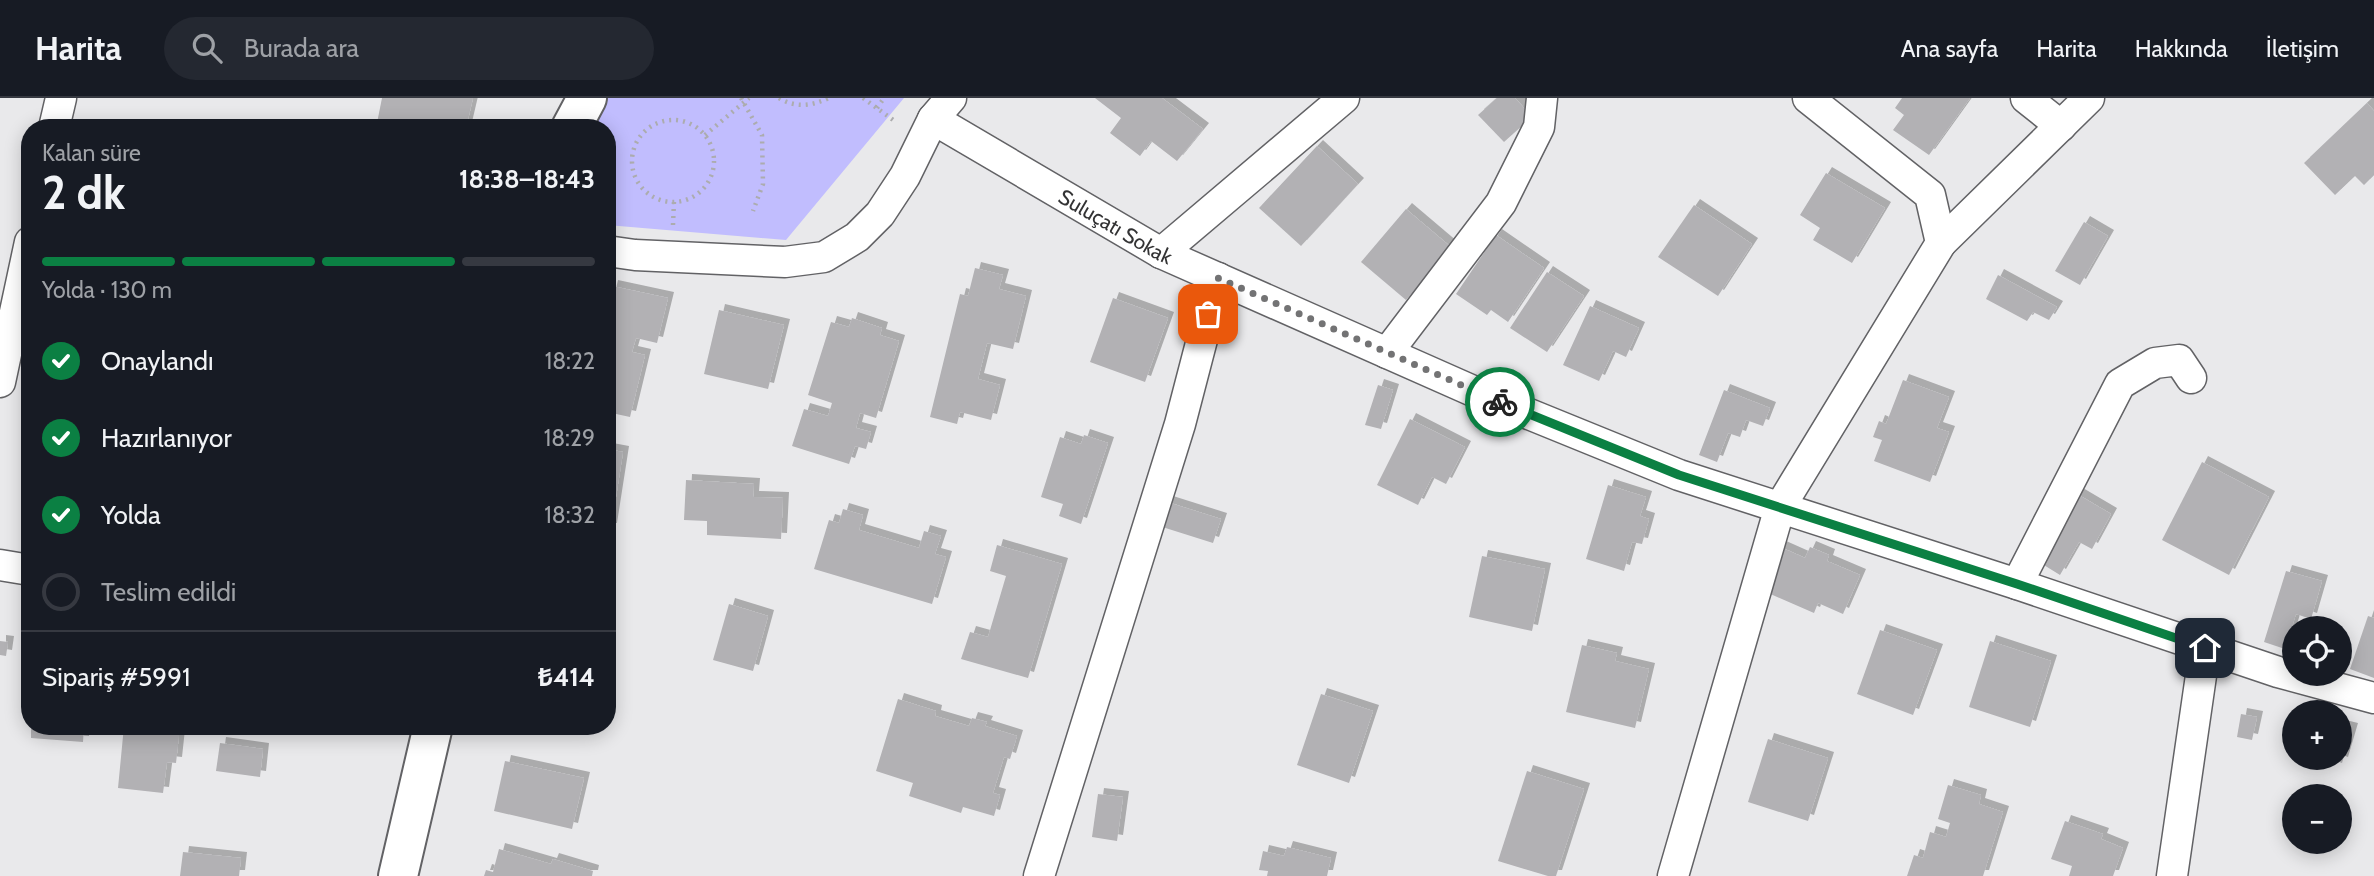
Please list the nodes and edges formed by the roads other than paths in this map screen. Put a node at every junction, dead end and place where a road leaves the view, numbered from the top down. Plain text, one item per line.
1 (61, 98) edge
2 (587, 98) edge
3 (1343, 98) edge
4 (1542, 98) edge
5 (1808, 98) edge
6 (2026, 98) edge
7 (2089, 98) edge
8 (942, 108) edge
9 (56, 119) edge
10 (576, 119) edge
11 (2061, 126) junction
12 (1941, 243) junction
13 (616, 252) edge
14 (1161, 253) junction
15 (1218, 278) junction
16 (21, 316) edge
17 (1387, 353) junction
18 (2191, 379) dead end
19 (0, 382) edge
20 (1780, 507) junction
21 (0, 565) edge
22 (21, 568) edge
23 (2017, 584) junction
24 (2205, 648) junction
25 (2374, 698) edge
26 (431, 735) edge
27 (398, 876) edge
28 (1039, 876) edge
29 (1672, 876) edge
30 (2172, 876) edge

1 - 9 street
2 - 10 street
3 - 14 street
4 - 17 street
5 - 12 street
6 - 11 street
7 - 11 street
8 - 13 street
8 - 14 street, Suluçatı Sokak
11 - 12 street
12 - 20 street
14 - 15 street, Suluçatı Sokak
15 - 17 street, Suluçatı Sokak
15 - 28 street
16 - 19 street
17 - 20 street, Suluçatı Sokak
18 - 23 street
20 - 23 street, Suluçatı Sokak
20 - 29 street
21 - 22 street
23 - 24 street, Suluçatı Sokak
24 - 25 street, Suluçatı Sokak
24 - 30 street
26 - 27 street

